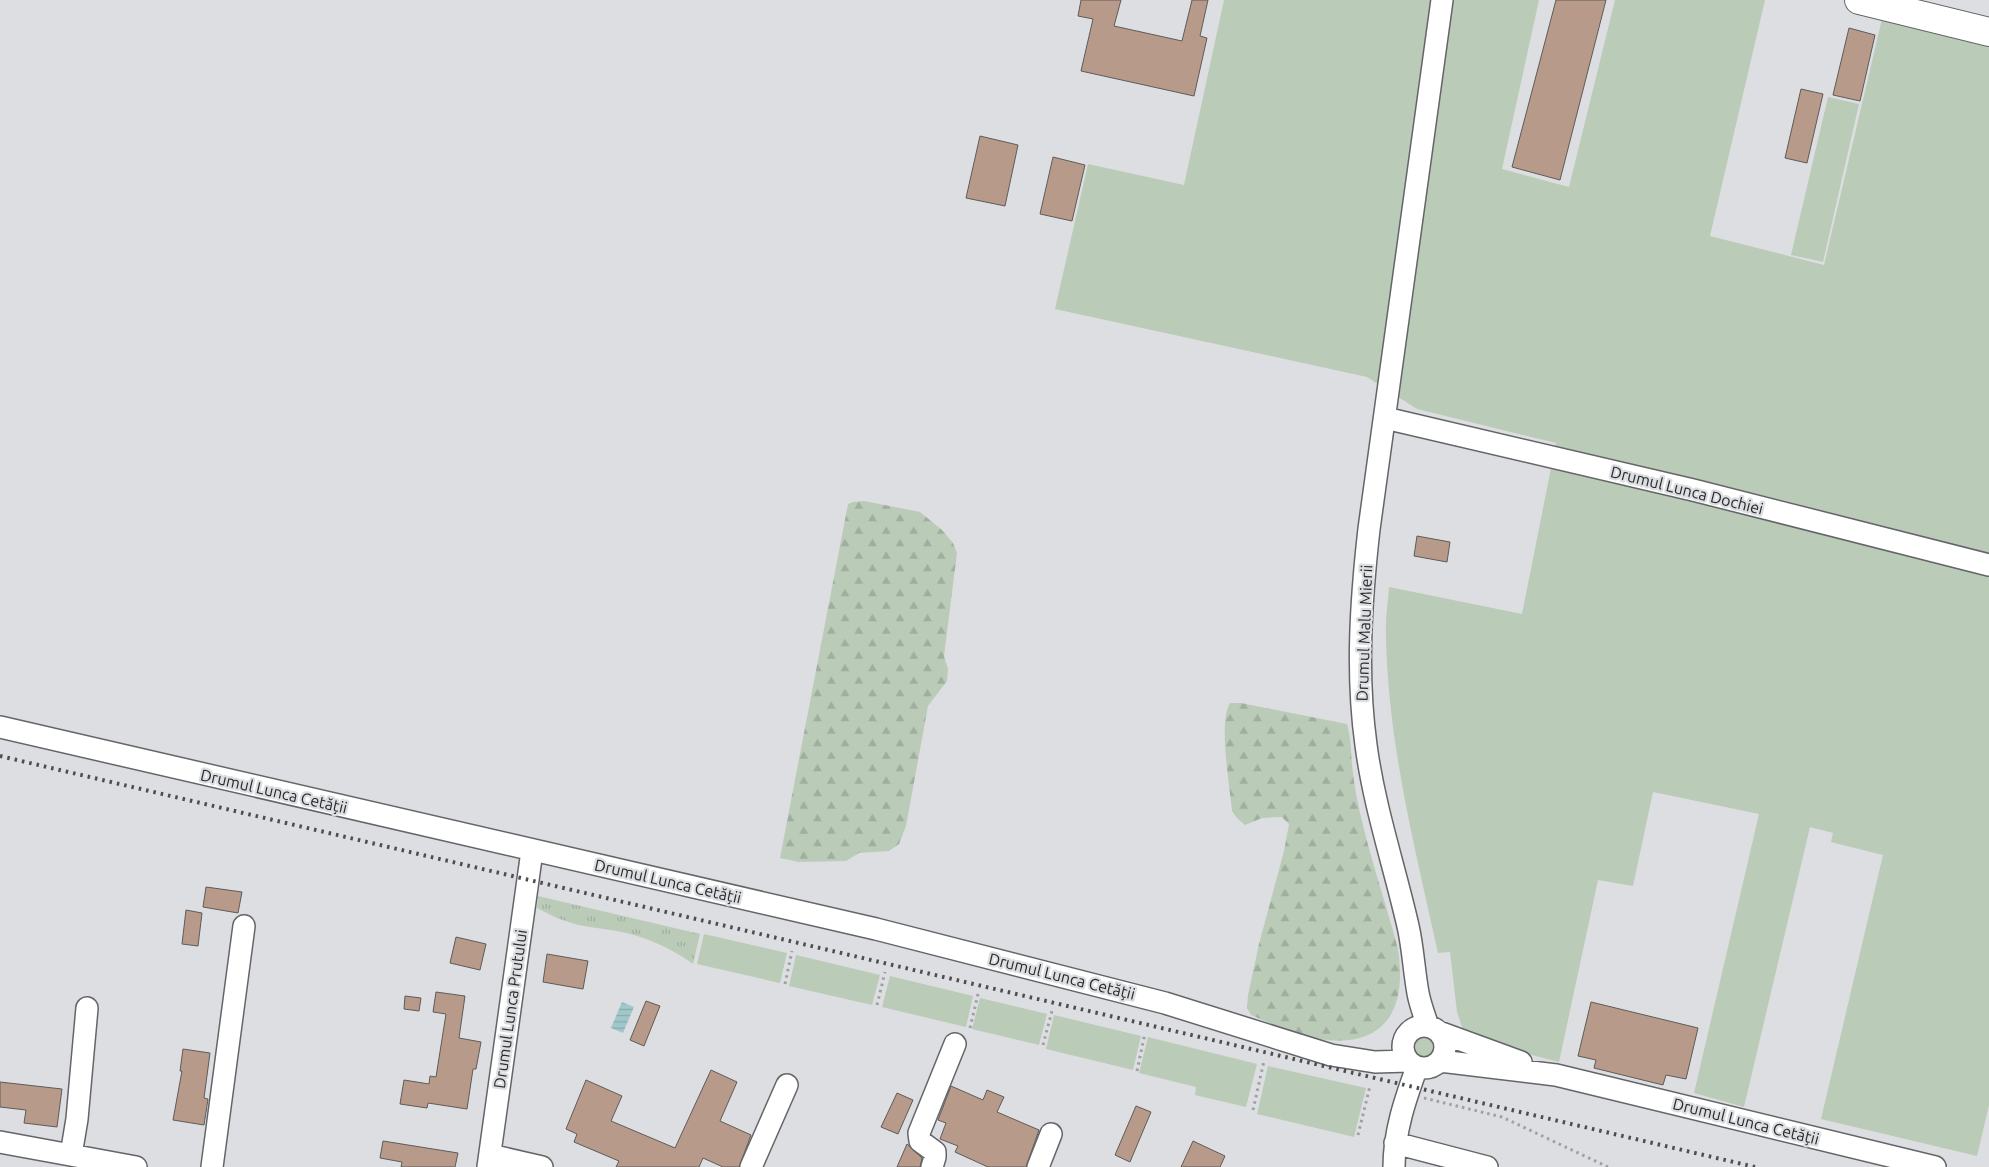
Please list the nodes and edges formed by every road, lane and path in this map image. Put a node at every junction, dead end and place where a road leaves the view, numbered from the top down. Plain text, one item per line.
1 (1442, 0) edge
2 (1859, 0) edge
3 (1989, 32) edge
4 (1385, 418) junction
5 (1989, 565) edge
6 (0, 727) edge
7 (532, 850) junction
8 (244, 926) dead end
9 (792, 951) dead end
10 (885, 972) dead end
11 (784, 984) dead end
12 (978, 994) dead end
13 (877, 1005) dead end
14 (87, 1008) dead end
15 (1052, 1011) dead end
16 (1421, 1031) junction
17 (1145, 1033) dead end
18 (962, 1036) joint
19 (1043, 1045) dead end
20 (1331, 1055) junction
21 (1264, 1061) dead end
22 (1440, 1061) junction
23 (1413, 1064) junction
24 (1137, 1071) dead end
25 (1556, 1075) junction
26 (788, 1085) dead end
27 (1370, 1086) dead end
28 (1405, 1101) junction
29 (1253, 1110) dead end
30 (1051, 1134) dead end
31 (1358, 1135) dead end
32 (0, 1142) edge
33 (1395, 1143) junction
34 (71, 1155) junction
35 (489, 1161) edge
36 (1909, 1164) edge
37 (136, 1167) edge
38 (212, 1167) edge
39 (542, 1167) edge
40 (751, 1167) edge
41 (932, 1167) edge
42 (1038, 1167) edge
43 (1394, 1167) edge
44 (1486, 1167) edge
45 (1608, 1167) edge
46 (1935, 1167) edge

1 - 4 street, Drumul Malu Mierii
2 - 3 main road
4 - 5 street, Drumul Lunca Dochiei
4 - 16 street, Drumul Malu Mierii
6 - 7 street, Drumul Lunca Cetății
7 - 20 street, Drumul Lunca Cetății
7 - 35 street, Drumul Lunca Prutului
8 - 38 street
9 - 11 path
10 - 13 path
12 - 18 path
14 - 34 street
15 - 19 path
16 - 20 street, Drumul Lunca Cetății
16 - 22 street
16 - 23 street
16 - 25 street, Drumul Lunca Cetății
17 - 24 path
18 - 41 street
20 - 23 street, Drumul Lunca Cetății
21 - 29 path
22 - 23 street
22 - 25 street, Drumul Lunca Cetății
23 - 28 street
25 - 36 street, Drumul Lunca Cetății
26 - 40 street
27 - 31 path
28 - 33 street
28 - 45 path
30 - 42 street
32 - 34 street
33 - 43 street
33 - 44 street
34 - 37 street
35 - 39 street
36 - 46 street, Drumul Lunca Cetății

